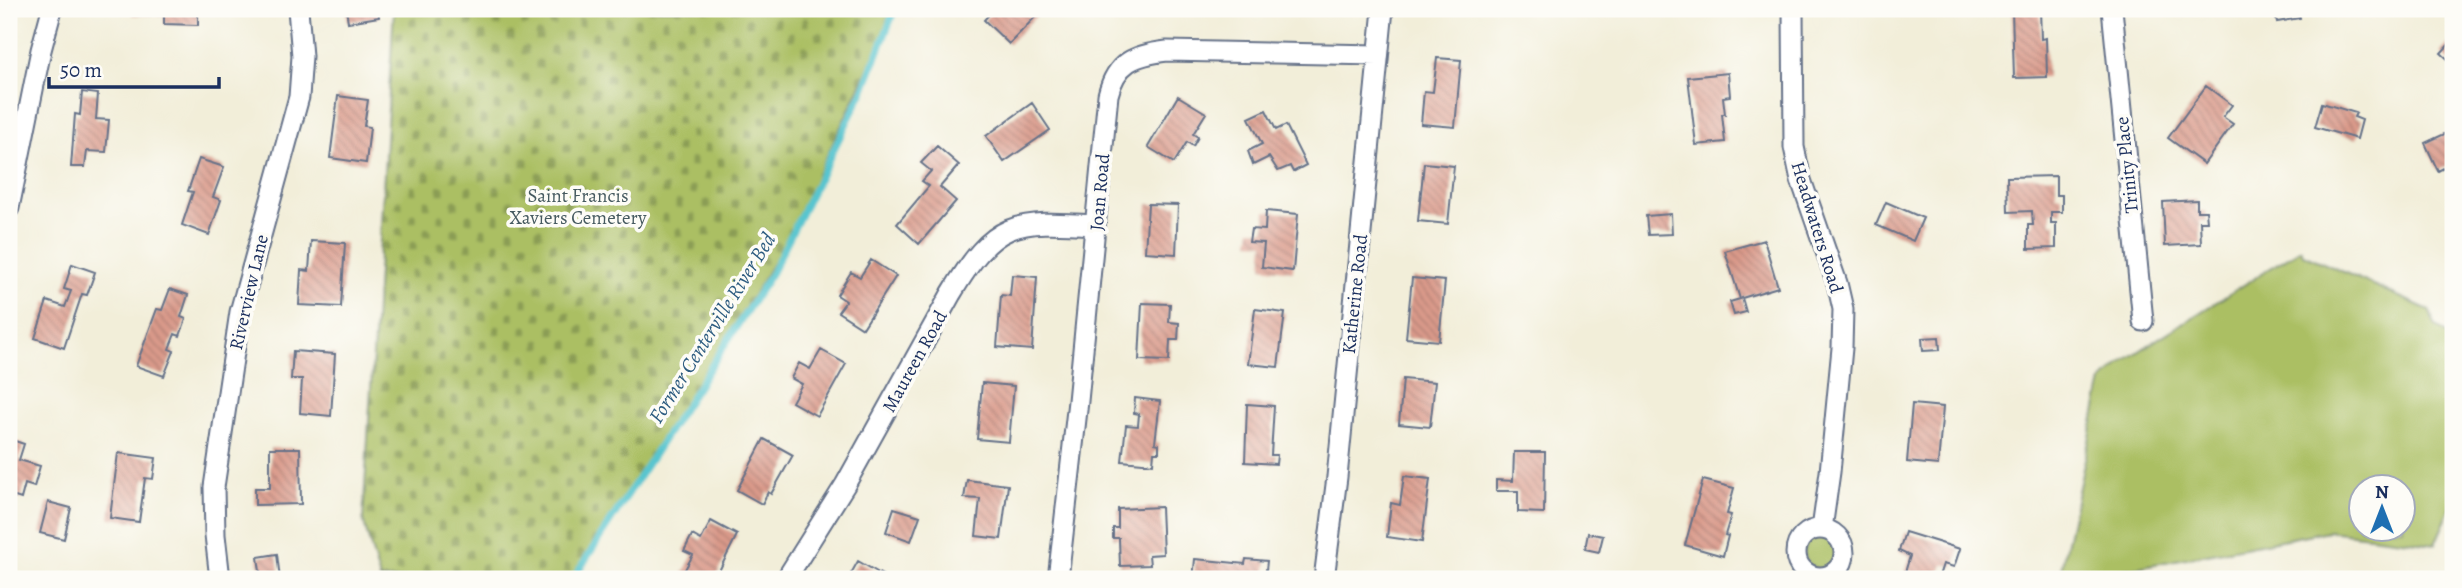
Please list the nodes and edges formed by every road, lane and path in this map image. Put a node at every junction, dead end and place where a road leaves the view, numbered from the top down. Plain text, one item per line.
1 (52, 9) edge
2 (298, 9) edge
3 (1383, 9) edge
4 (1793, 9) edge
5 (2112, 9) edge
6 (1378, 55) junction
7 (9, 208) edge
8 (1095, 225) junction
9 (2143, 321) dead end
10 (1822, 529) dead end
11 (219, 579) edge
12 (786, 579) edge
13 (1058, 579) edge
14 (1324, 579) edge

1 - 7 street
2 - 11 street, Riverview Lane
3 - 6 street, Katherine Road
4 - 10 street, Headwaters Road
5 - 9 street, Trinity Place
6 - 8 street, Joan Road
6 - 14 street, Katherine Road
8 - 12 street, Maureen Road
8 - 13 street, Joan Road

